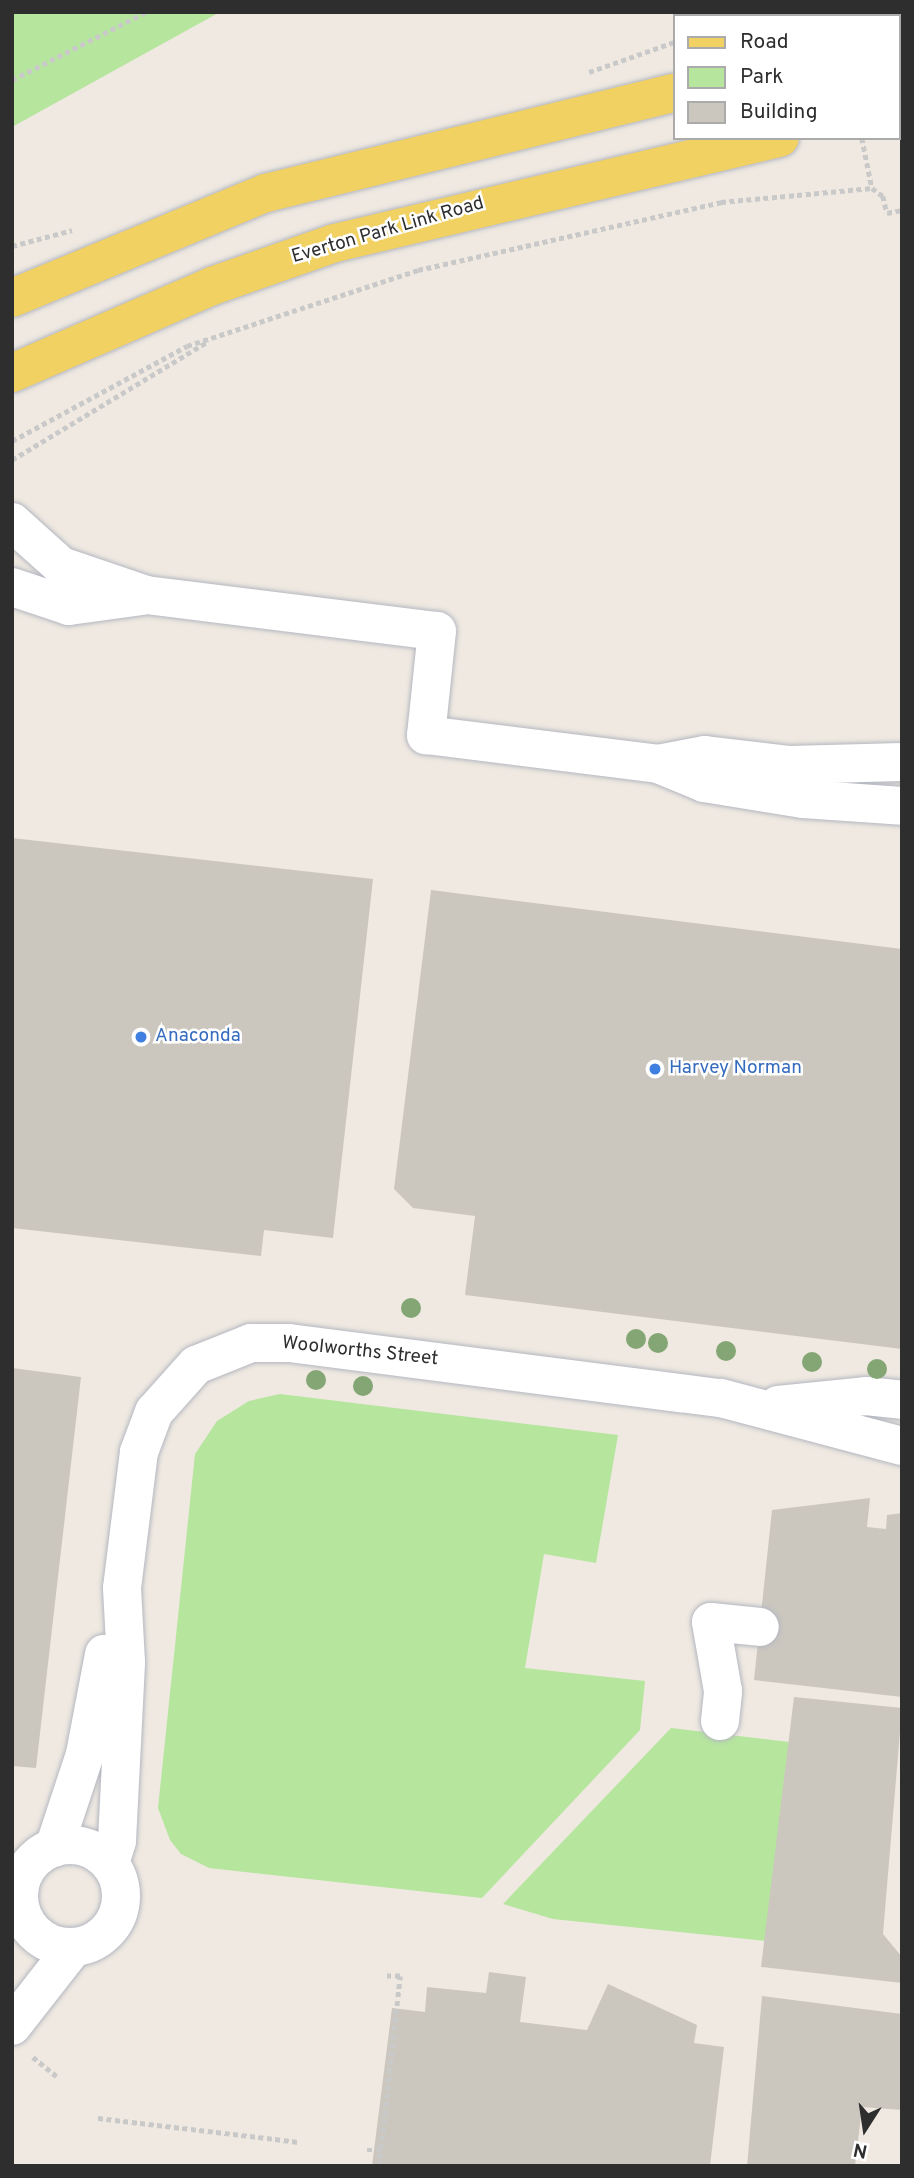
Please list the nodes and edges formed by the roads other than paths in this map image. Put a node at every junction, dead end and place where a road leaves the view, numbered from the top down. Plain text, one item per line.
1 (673, 93) edge
2 (772, 140) edge
3 (12, 298) edge
4 (12, 373) edge
5 (12, 522) edge
6 (12, 587) edge
7 (146, 595) junction
8 (902, 762) edge
9 (658, 764) junction
10 (902, 806) edge
11 (902, 1399) edge
12 (769, 1406) junction
13 (902, 1446) edge
14 (122, 1588) junction
15 (760, 1626) dead end
16 (720, 1721) dead end
17 (54, 1848) junction
18 (110, 1864) junction
19 (19, 1935) edge
20 (73, 1948) junction
21 (19, 2039) edge

1 - 3 main road
2 - 4 main road, Everton Park Link Road
5 - 7 street
6 - 7 street
7 - 9 street
8 - 9 street
9 - 10 street
11 - 12 street, Woolworths Street
12 - 13 street, Woolworths Street
12 - 14 street, Woolworths Street
14 - 17 street, Woolworths Street
14 - 18 street, Woolworths Street
15 - 16 street
17 - 18 street
17 - 19 street
18 - 20 street
19 - 20 street
20 - 21 street

